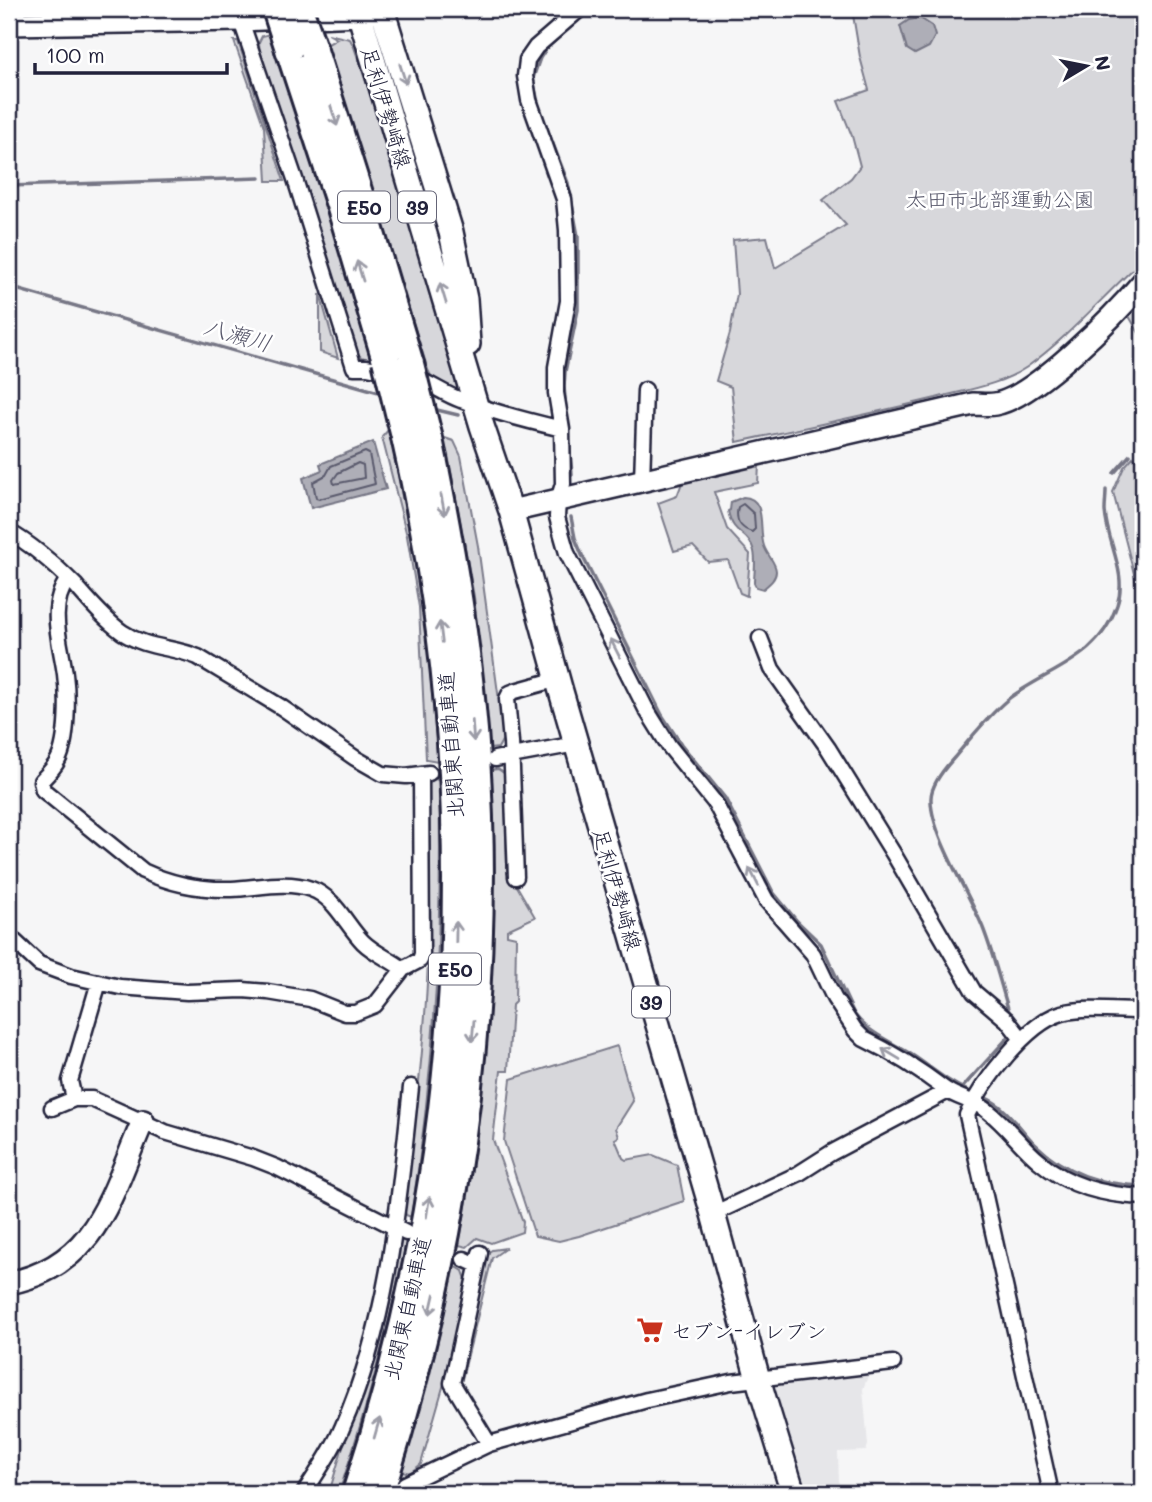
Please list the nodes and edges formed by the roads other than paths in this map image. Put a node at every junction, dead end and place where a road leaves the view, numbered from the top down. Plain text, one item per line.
1 (276, 9) edge
2 (299, 9) edge
3 (384, 9) edge
4 (580, 9) edge
5 (359, 12) edge
6 (239, 15) edge
7 (9, 24) edge
8 (301, 50) junction
9 (1143, 282) edge
10 (645, 390) dead end
11 (477, 406) junction
12 (562, 429) junction
13 (417, 438) junction
14 (642, 480) junction
15 (558, 500) junction
16 (511, 511) junction
17 (9, 532) edge
18 (68, 579) junction
19 (760, 638) dead end
20 (558, 679) junction
21 (576, 744) junction
22 (512, 756) junction
23 (495, 759) dead end
24 (516, 877) dead end
25 (9, 936) edge
26 (403, 969) junction
27 (99, 982) junction
28 (1143, 1011) edge
29 (1021, 1038) junction
30 (411, 1087) dead end
31 (948, 1091) junction
32 (74, 1099) junction
33 (973, 1102) junction
34 (52, 1108) dead end
35 (143, 1121) junction
36 (1143, 1197) edge
37 (713, 1214) junction
38 (400, 1229) junction
39 (473, 1259) dead end
40 (9, 1283) edge
41 (893, 1363) dead end
42 (758, 1379) junction
43 (489, 1444) junction
44 (405, 1484) dead end
45 (304, 1493) edge
46 (356, 1493) edge
47 (380, 1493) edge
48 (793, 1493) edge
49 (1051, 1493) edge

1 - 8 highway, 北関東自動車道 / E50, bridge
2 - 8 highway, 北関東自動車道 / E50, bridge
3 - 5 street
3 -> 11 main road, 足利伊勢崎線 / 39
4 - 12 street
5 - 6 street
11 -> 5 main road, 足利伊勢崎線 / 39
6 - 7 street
6 - 11 street
8 - 13 highway, 北関東自動車道 / E50, bridge
9 - 14 street
10 - 14 street
11 - 12 street
11 - 16 main road, 足利伊勢崎線 / 39
12 - 15 street
46 -> 13 highway, 北関東自動車道 / E50
13 -> 47 highway, 北関東自動車道 / E50
14 - 15 street
15 - 16 street
31 -> 15 street
16 - 20 main road, 足利伊勢崎線 / 39
17 - 18 street
18 - 26 street
18 - 26 street
19 - 29 street
20 - 21 main road, 足利伊勢崎線 / 39
20 - 22 street
21 - 22 street
21 - 37 main road, 足利伊勢崎線 / 39
22 - 23 street
22 - 24 street
25 - 27 street
26 - 27 street
27 - 32 street
28 - 29 street
29 - 33 street
30 - 38 street
31 - 33 street
31 - 37 street
32 - 34 street
32 - 35 street
33 - 36 street
33 - 49 street
35 - 38 street
35 - 40 street
37 - 42 main road, 足利伊勢崎線 / 39
38 - 45 street
39 - 43 street
41 - 42 street
42 - 43 street
42 - 48 main road, 足利伊勢崎線 / 39
43 - 44 street

